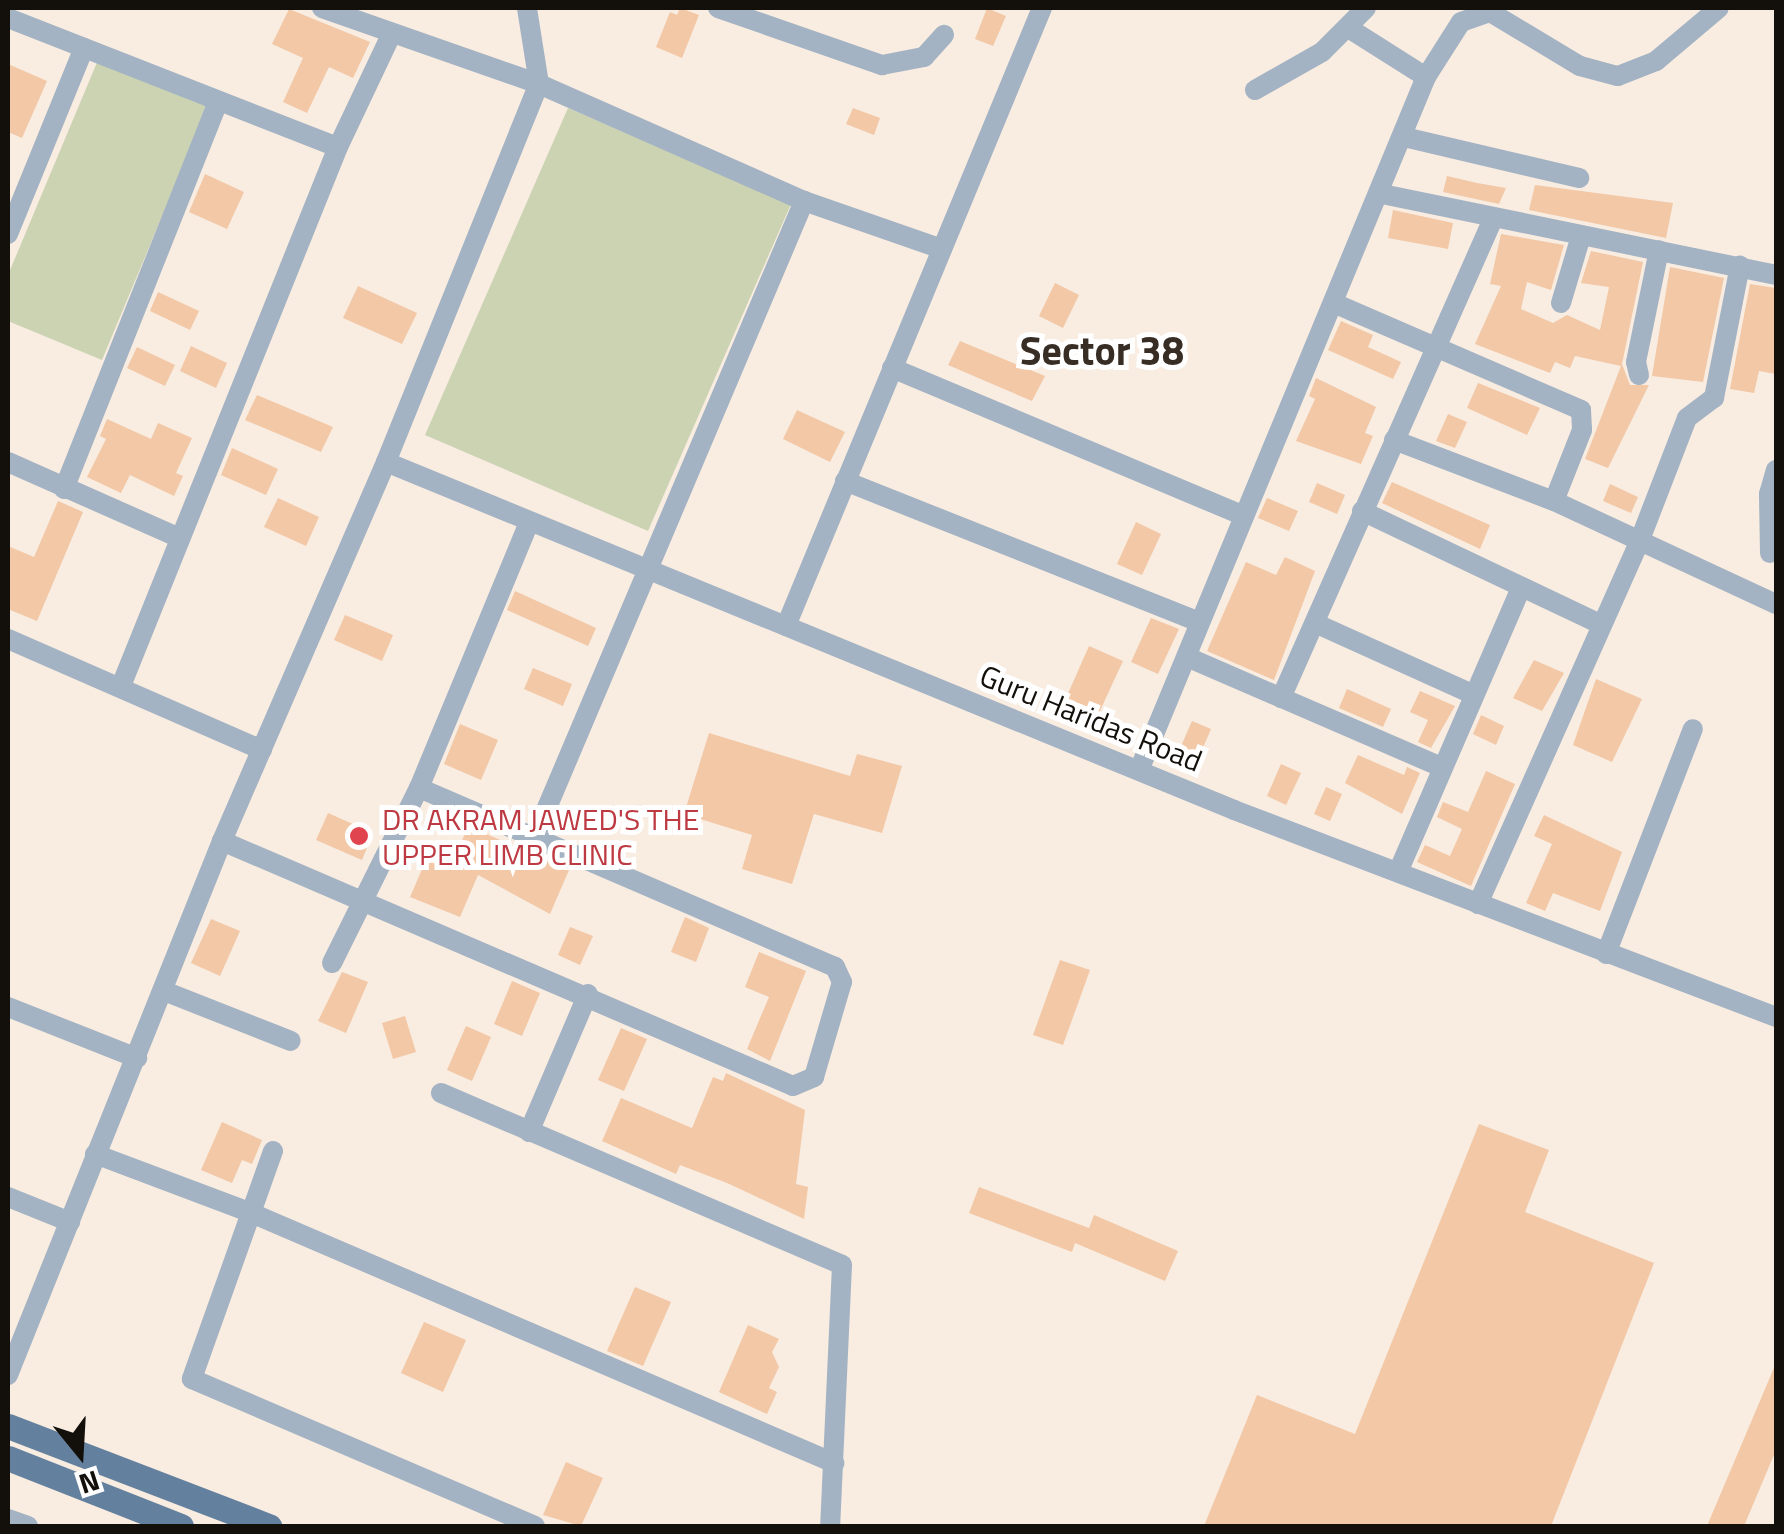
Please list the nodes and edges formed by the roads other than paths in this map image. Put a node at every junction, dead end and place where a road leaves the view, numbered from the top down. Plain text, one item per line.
1 (322, 8) edge
2 (527, 8) edge
3 (718, 8) edge
4 (1042, 8) edge
5 (1366, 8) edge
6 (1719, 8) edge
7 (8, 18) edge
8 (1350, 29) junction
9 (944, 35) dead end
10 (390, 37) junction
11 (84, 48) junction
12 (1426, 77) junction
13 (539, 84) junction
14 (1255, 90) dead end
15 (218, 102) junction
16 (1404, 137) junction
17 (338, 147) junction
18 (1579, 178) dead end
19 (1382, 194) junction
20 (804, 200) junction
21 (1492, 219) junction
22 (8, 234) edge
23 (1581, 236) junction
24 (942, 249) junction
25 (1660, 250) junction
26 (1740, 266) junction
27 (1776, 275) edge
28 (1561, 303) dead end
29 (1336, 304) junction
30 (1435, 345) junction
31 (892, 368) junction
32 (1639, 376) dead end
33 (1394, 440) junction
34 (8, 462) edge
35 (386, 462) junction
36 (1776, 470) edge
37 (845, 481) junction
38 (64, 489) junction
39 (1554, 502) junction
40 (1362, 511) junction
41 (1240, 514) junction
42 (530, 522) junction
43 (178, 536) junction
44 (1638, 545) junction
45 (1770, 553) dead end
46 (650, 566) junction
47 (1520, 590) junction
48 (1776, 604) edge
49 (1198, 622) junction
50 (1317, 624) junction
51 (1600, 624) junction
52 (786, 626) junction
53 (8, 638) edge
54 (1187, 658) junction
55 (120, 686) junction
56 (1472, 694) junction
57 (1281, 698) junction
58 (1693, 729) dead end
59 (262, 750) junction
60 (1441, 767) junction
61 (1140, 768) junction
62 (420, 788) junction
63 (536, 836) junction
64 (222, 841) junction
65 (1398, 872) junction
66 (358, 900) junction
67 (1478, 904) junction
68 (1606, 954) junction
69 (332, 963) dead end
70 (164, 991) junction
71 (588, 994) junction
72 (8, 1007) edge
73 (1776, 1018) edge
74 (291, 1040) dead end
75 (137, 1058) junction
76 (441, 1093) dead end
77 (529, 1132) junction
78 (273, 1151) dead end
79 (95, 1154) junction
80 (8, 1197) edge
81 (249, 1212) junction
82 (70, 1222) junction
83 (8, 1375) edge
84 (8, 1426) edge
85 (8, 1458) edge
86 (834, 1463) junction
87 (8, 1519) edge
88 (28, 1526) edge
89 (181, 1526) edge
90 (269, 1526) edge
91 (535, 1526) edge
92 (830, 1526) edge

1 - 10 street
2 - 13 street
3 - 9 street
4 - 24 street
5 - 8 street
6 - 12 street
7 - 11 street
8 - 12 street
8 - 14 street
10 - 13 street
10 - 17 street
11 - 15 street
11 - 22 street
12 - 16 street
13 - 20 street
13 - 35 street
15 - 17 street
15 - 38 street
16 - 18 street
16 - 19 street
17 - 43 street
19 - 21 street
19 - 29 street
20 - 24 street
20 - 46 street
21 - 23 street
21 - 30 street
23 - 25 street
23 - 28 street
24 - 31 street
25 - 26 street
25 - 32 street
26 - 27 street
26 - 44 street
29 - 30 street
29 - 41 street
30 - 33 street
30 - 39 street
31 - 37 street
31 - 41 street
33 - 39 street
33 - 40 street
34 - 38 street
35 - 42 street, Guru Haridas Road
35 - 59 street
36 - 45 street
37 - 49 street
37 - 52 street
38 - 43 street
39 - 44 street
40 - 47 street
40 - 50 street
41 - 49 street
42 - 46 street, Guru Haridas Road
42 - 62 street
43 - 55 street
44 - 48 street
44 - 51 street
46 - 52 street, Guru Haridas Road
46 - 63 street
47 - 51 street
47 - 56 street
49 - 54 street
50 - 56 street
50 - 57 street
51 - 67 street
52 - 61 street, Guru Haridas Road
53 - 55 street
54 - 57 street
54 - 61 street
55 - 59 street
56 - 60 street
57 - 60 street
58 - 68 street
59 - 64 street
60 - 65 street
61 - 65 street, Guru Haridas Road
62 - 63 street
62 - 66 street
63 - 71 street
64 - 66 street
64 - 70 street
65 - 67 street, Guru Haridas Road
66 - 69 street
66 - 71 street
67 - 68 street, Guru Haridas Road
68 - 73 street, Guru Haridas Road
70 - 74 street
70 - 75 street
71 - 77 street
72 - 75 street
75 - 79 street
76 - 77 street
77 - 86 street
78 - 81 street
79 - 81 street
79 - 82 street
80 - 82 street
81 - 86 street
81 - 91 street
82 - 83 street
84 - 90 main road
85 - 89 main road
86 - 92 street
87 - 88 street

